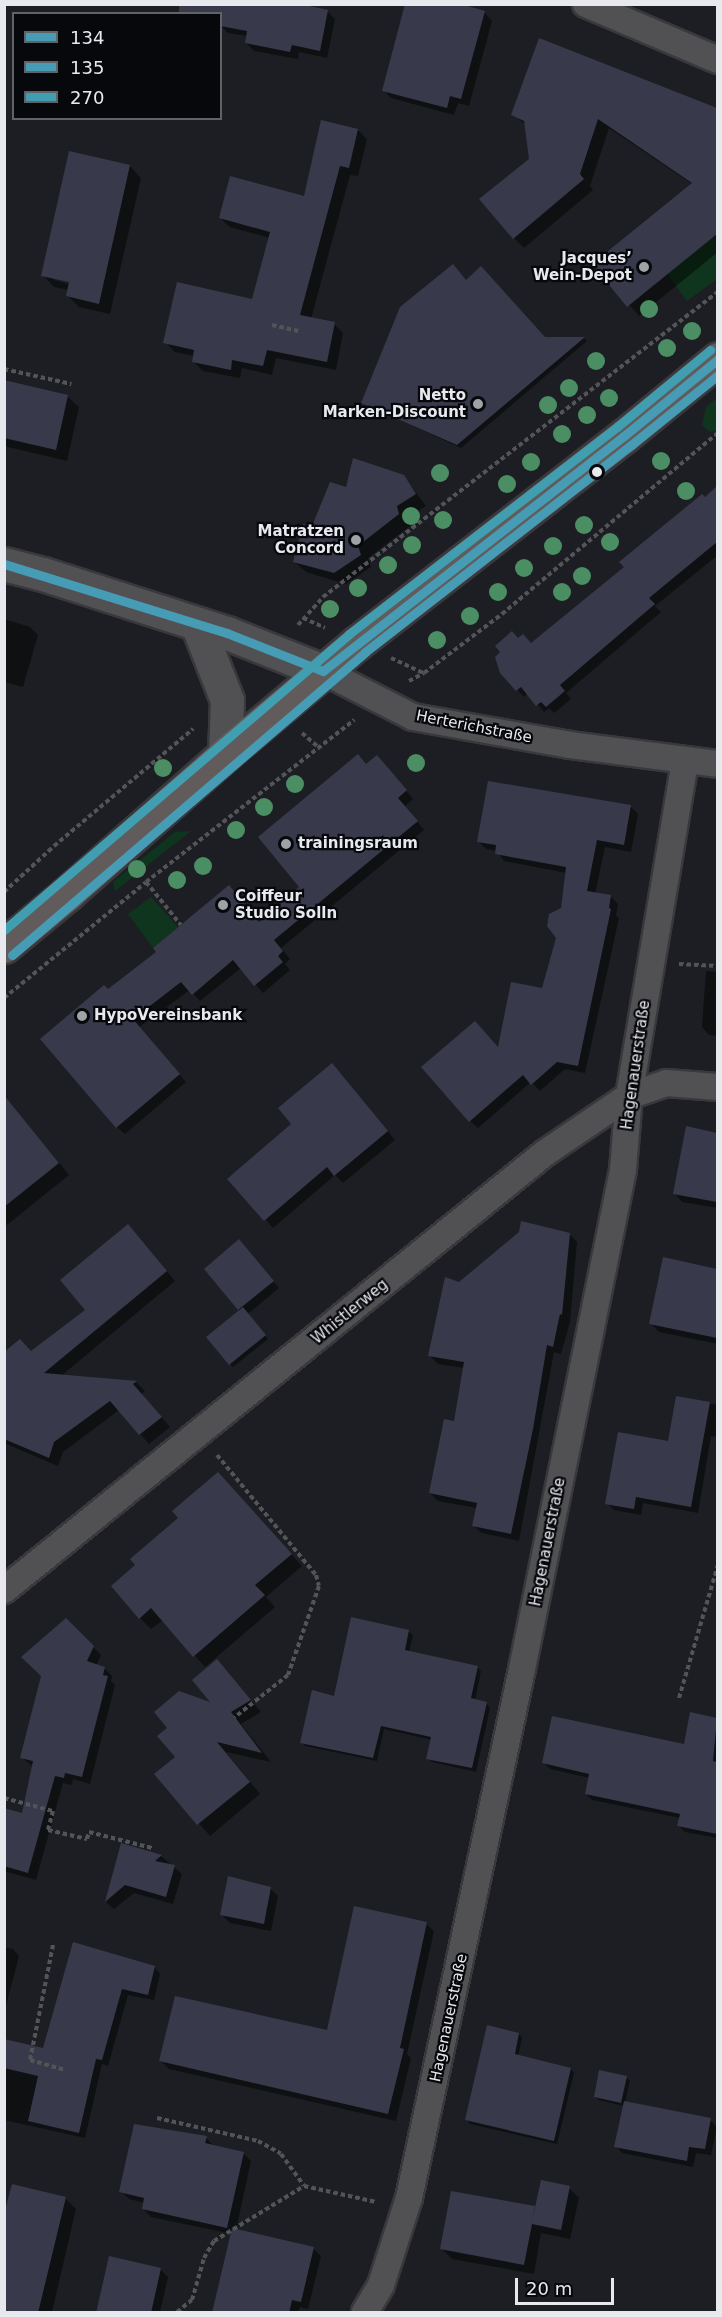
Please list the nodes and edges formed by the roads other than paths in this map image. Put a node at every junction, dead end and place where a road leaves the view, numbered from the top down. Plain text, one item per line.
1 (586, 4) edge
2 (717, 60) edge
3 (717, 359) edge
4 (4, 564) edge
5 (197, 624) junction
6 (323, 671) junction
7 (225, 754) junction
8 (685, 761) junction
9 (717, 764) edge
10 (4, 946) edge
11 (717, 1086) edge
12 (629, 1096) junction
13 (4, 1590) edge
14 (365, 2313) edge

1 - 2 street
3 - 6 main road
4 - 5 main road, Herterichstraße
5 - 6 main road, Herterichstraße
5 - 7 main road
6 - 7 main road
6 - 8 street, Herterichstraße
7 - 10 main road
8 - 9 street, Herterichstraße
8 - 12 street, Hagenauerstraße
11 - 12 street, Whistlerweg
12 - 13 street, Whistlerweg
12 - 14 street, Hagenauerstraße

